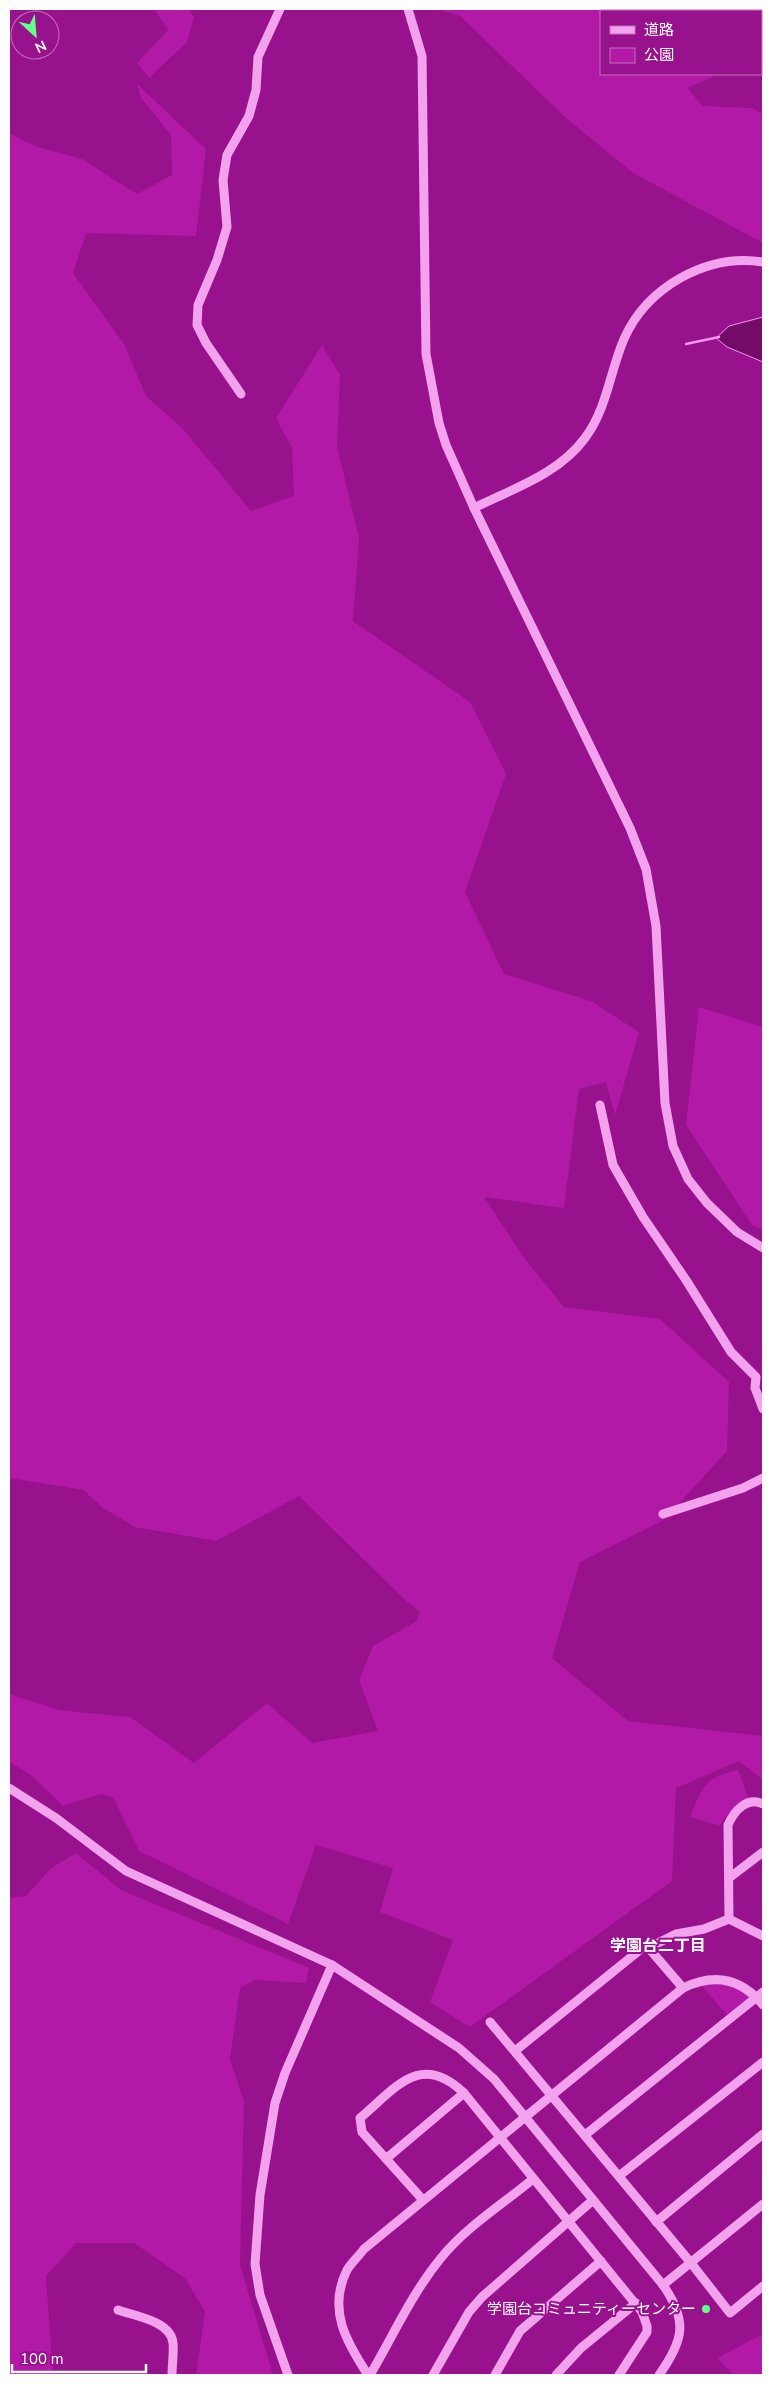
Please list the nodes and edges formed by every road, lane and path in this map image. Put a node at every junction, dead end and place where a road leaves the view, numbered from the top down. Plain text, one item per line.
1 (280, 9) edge
2 (408, 9) edge
3 (763, 262) edge
4 (242, 394) dead end
5 (474, 508) junction
6 (600, 1105) dead end
7 (763, 1248) edge
8 (763, 1409) edge
9 (763, 1478) edge
10 (663, 1514) dead end
11 (9, 1788) edge
12 (763, 1804) edge
13 (763, 1852) edge
14 (729, 1878) junction
15 (729, 1919) junction
16 (761, 1932) edge
17 (646, 1945) junction
18 (332, 1965) junction
19 (683, 1988) junction
20 (761, 1998) edge
21 (490, 2022) dead end
22 (515, 2051) junction
23 (763, 2062) edge
24 (464, 2093) junction
25 (552, 2095) junction
26 (524, 2117) junction
27 (763, 2134) edge
28 (584, 2135) junction
29 (499, 2138) junction
30 (387, 2158) junction
31 (619, 2176) junction
32 (533, 2179) junction
33 (423, 2200) junction
34 (593, 2200) junction
35 (763, 2204) edge
36 (568, 2220) junction
37 (656, 2222) junction
38 (601, 2261) junction
39 (691, 2263) junction
40 (663, 2285) junction
41 (763, 2286) edge
42 (636, 2303) junction
43 (118, 2310) dead end
44 (172, 2375) edge
45 (288, 2375) edge
46 (369, 2375) edge
47 (433, 2375) edge
48 (495, 2375) edge
49 (556, 2375) edge
50 (619, 2375) edge
51 (659, 2375) edge

1 - 4 street
2 - 5 street
3 - 5 street
5 - 7 street
6 - 8 street
9 - 10 street
11 - 18 street
12 - 14 street
13 - 14 street
14 - 15 street
15 - 16 street
15 - 17 street
17 - 19 street
17 - 22 street
18 - 26 street
18 - 45 street
19 - 20 street
19 - 25 street
20 - 28 street
21 - 22 street
22 - 25 street
23 - 31 street
24 - 29 street
24 - 30 street
24 - 30 street
25 - 26 street
25 - 28 street
26 - 29 street
26 - 34 street
27 - 37 street
28 - 31 street
29 - 32 street
29 - 33 street
30 - 33 street
31 - 37 street
32 - 36 street
32 - 46 street
33 - 46 street
34 - 36 street
34 - 40 street
35 - 39 street
36 - 38 street
36 - 47 street
37 - 39 street
38 - 42 street
38 - 48 street
39 - 40 street
39 - 41 street
40 - 51 street
42 - 49 street
42 - 50 street
43 - 44 street

